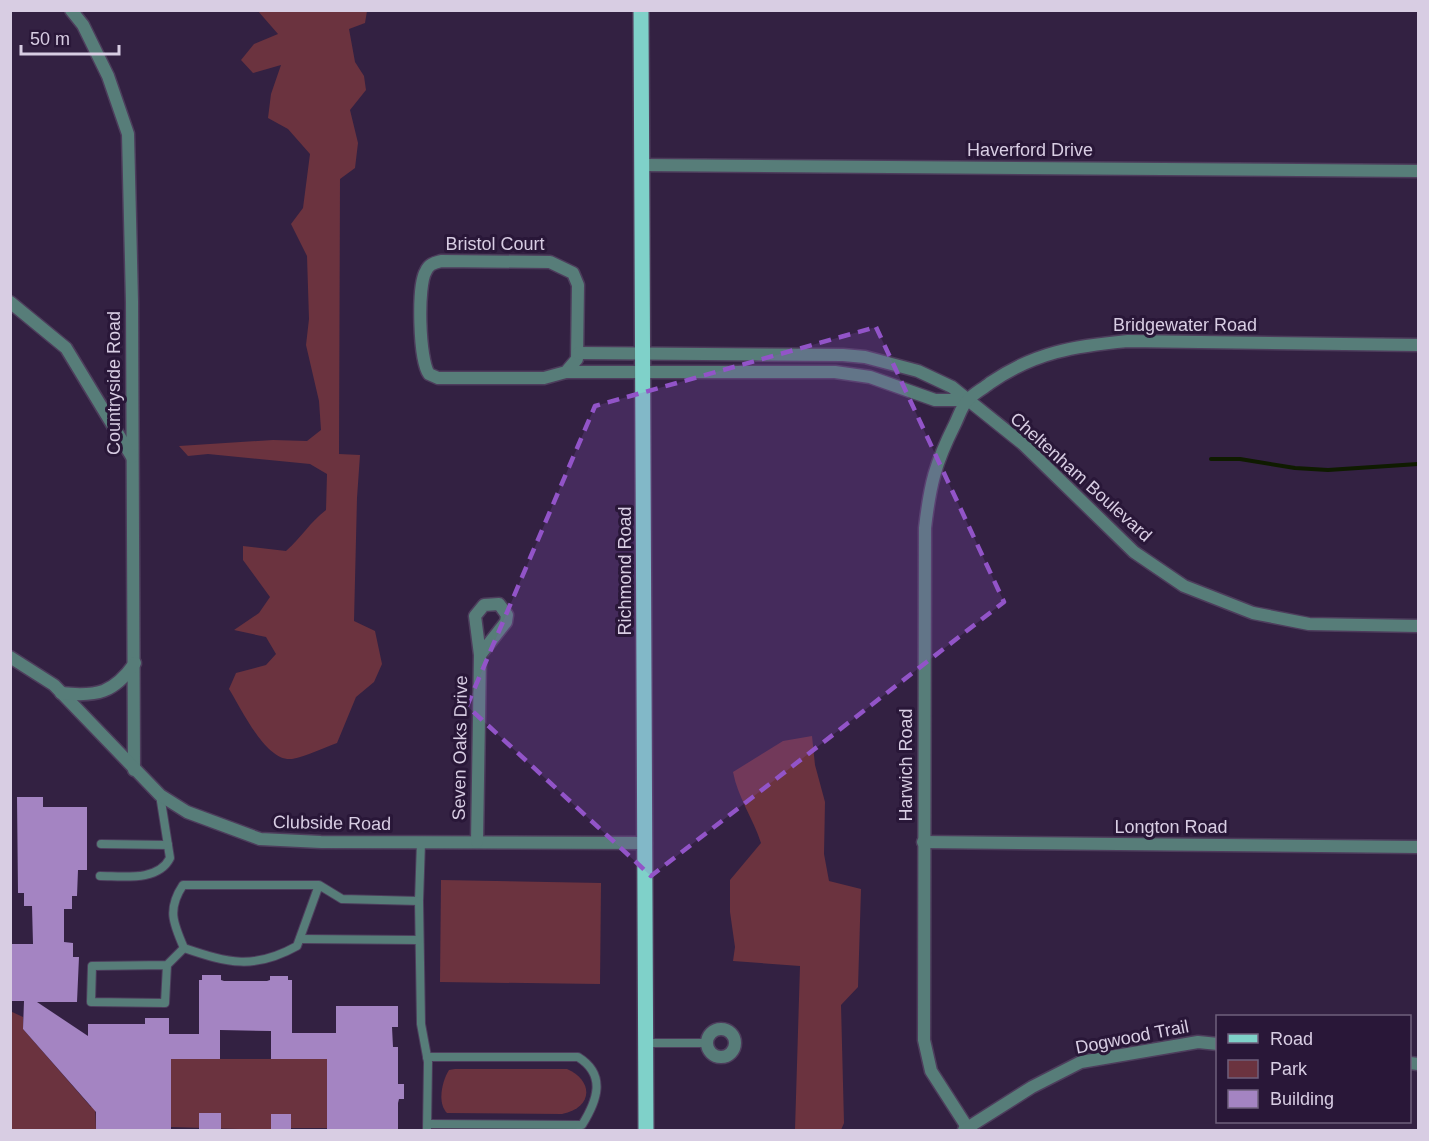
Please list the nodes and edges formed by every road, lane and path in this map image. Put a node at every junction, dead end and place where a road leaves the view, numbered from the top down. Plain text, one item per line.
1 (71, 10) edge
2 (641, 10) edge
3 (641, 165) junction
4 (1419, 171) edge
5 (10, 302) edge
6 (1419, 345) edge
7 (578, 353) junction
8 (643, 353) junction
9 (643, 371) junction
10 (566, 372) junction
11 (967, 400) junction
12 (133, 459) junction
13 (1419, 626) edge
14 (480, 656) dead end
15 (10, 657) edge
16 (135, 663) junction
17 (61, 693) junction
18 (134, 770) junction
19 (160, 795) junction
20 (421, 842) junction
21 (477, 842) junction
22 (923, 842) junction
23 (646, 843) junction
24 (101, 844) dead end
25 (168, 845) junction
26 (1419, 847) edge
27 (100, 876) dead end
28 (319, 885) junction
29 (419, 901) junction
30 (300, 939) junction
31 (418, 940) junction
32 (184, 948) junction
33 (167, 965) junction
34 (708, 1042) dead end
35 (646, 1043) junction
36 (1216, 1044) edge
37 (427, 1057) junction
38 (427, 1127) edge
39 (965, 1129) edge
40 (646, 1131) edge

1 - 12 street, Countryside Road
2 - 3 main road, Richmond Road
3 - 4 street, Haverford Drive
3 - 8 main road, Richmond Road
5 - 12 street
6 - 11 street, Bridgewater Road
7 - 8 street
7 - 10 street
7 - 10 street, Bristol Court
8 - 9 main road, Richmond Road
8 - 11 street, Cheltenham Boulevard
9 - 10 street
9 - 11 street
9 - 23 main road, Richmond Road
11 - 13 street, Cheltenham Boulevard
11 - 22 street, Harwich Road
12 - 16 street, Countryside Road
14 - 21 street, Seven Oaks Drive
15 - 17 street, Clubside Road
16 - 17 street
16 - 18 street, Countryside Road
17 - 18 street, Clubside Road
18 - 19 street, Clubside Road
19 - 20 street, Clubside Road
19 - 25 lane
20 - 21 street, Clubside Road
20 - 29 lane
21 - 23 street, Clubside Road
22 - 26 street, Longton Road
22 - 39 street, Harwich Road
23 - 35 main road, Richmond Road
24 - 25 lane
25 - 27 lane
28 - 29 lane
28 - 30 lane
28 - 32 lane
29 - 31 lane
30 - 31 lane
30 - 32 lane
31 - 37 lane
32 - 33 lane
33 - 33 lane
34 - 35 lane
35 - 40 main road, Richmond Road
36 - 39 street, Dogwood Trail
37 - 38 lane
37 - 38 lane

